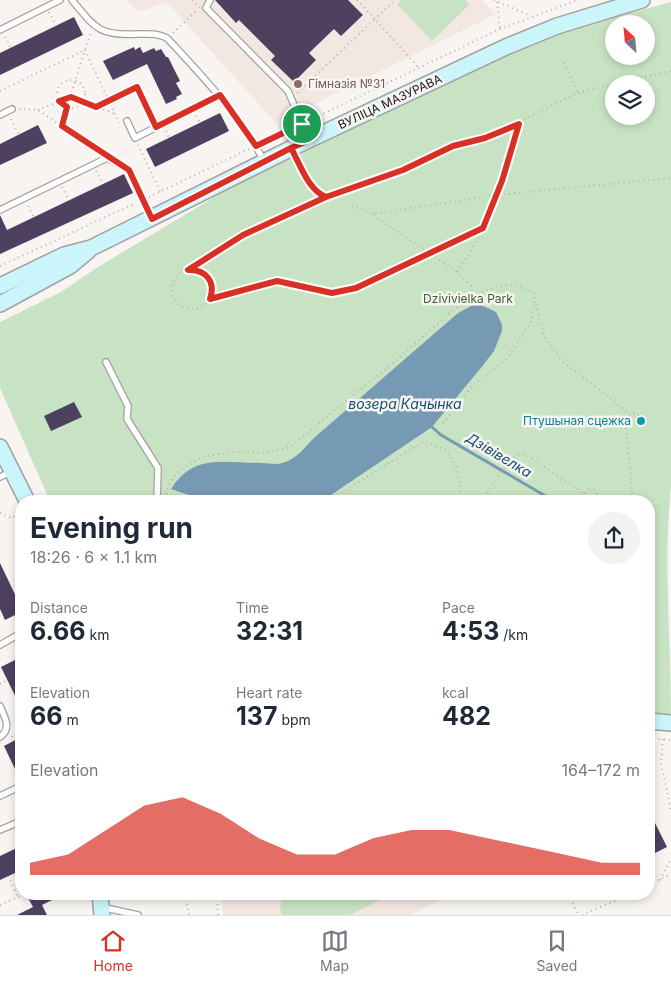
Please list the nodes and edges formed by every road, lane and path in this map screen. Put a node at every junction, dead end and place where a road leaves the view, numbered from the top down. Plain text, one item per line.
1 (60, 0) edge
2 (72, 0) edge
3 (192, 0) edge
4 (198, 0) edge
5 (210, 0) edge
6 (357, 0) edge
7 (395, 0) edge
8 (578, 0) edge
9 (642, 0) edge
10 (496, 1) edge
11 (195, 3) junction
12 (203, 4) dead end
13 (46, 7) junction
14 (200, 7) junction
15 (531, 16) junction
16 (374, 19) junction
17 (56, 26) dead end
18 (93, 26) junction
19 (500, 29) junction
20 (1, 30) edge
21 (167, 38) junction
22 (11, 48) dead end
23 (85, 50) junction
24 (564, 63) dead end
25 (419, 68) junction
26 (671, 71) edge
27 (654, 75) edge
28 (76, 81) junction
29 (605, 86) edge
30 (137, 87) joint
31 (0, 91) edge
32 (578, 93) junction
33 (220, 95) junction
34 (294, 96) dead end
35 (71, 97) junction
36 (59, 101) junction
37 (82, 101) junction
38 (67, 107) junction
39 (96, 107) junction
40 (10, 110) junction
41 (38, 110) junction
42 (0, 115) edge
43 (115, 115) dead end
44 (127, 121) dead end
45 (302, 124) junction
46 (519, 124) junction
47 (62, 126) junction
48 (156, 127) junction
49 (19, 135) dead end
50 (309, 140) junction
51 (256, 146) junction
52 (291, 148) junction
53 (107, 158) junction
54 (264, 162) junction
55 (93, 164) junction
56 (671, 178) edge
57 (59, 181) junction
58 (103, 184) dead end
59 (496, 195) junction
60 (326, 197) junction
61 (24, 198) junction
62 (330, 198) dead end
63 (69, 200) dead end
64 (143, 200) junction
65 (352, 206) dead end
66 (0, 210) edge
67 (374, 214) junction
68 (34, 217) dead end
69 (152, 219) junction
70 (483, 228) junction
71 (91, 248) junction
72 (430, 253) junction
73 (0, 266) edge
74 (188, 270) junction
75 (457, 272) junction
76 (0, 286) edge
77 (473, 296) junction
78 (210, 299) junction
79 (535, 302) junction
80 (0, 304) edge
81 (106, 362) dead end
82 (630, 414) junction
83 (649, 421) dead end
84 (443, 424) dead end
85 (0, 447) edge
86 (6, 474) edge
87 (585, 494) joint
88 (22, 495) edge
89 (157, 495) edge
90 (166, 495) edge
91 (338, 495) edge
92 (461, 495) edge
93 (486, 495) edge
94 (597, 495) edge
95 (633, 495) edge
96 (0, 513) edge
97 (15, 516) edge
98 (15, 636) edge
99 (0, 644) edge
100 (8, 680) dead end
101 (0, 684) edge
102 (0, 706) edge
103 (655, 722) edge
104 (671, 723) edge
105 (0, 737) edge
106 (655, 738) edge
107 (663, 739) junction
108 (671, 740) edge
109 (15, 789) edge
110 (0, 796) edge
111 (671, 812) edge
112 (15, 823) edge
113 (0, 830) edge
114 (671, 858) edge
115 (671, 874) edge
116 (8, 876) dead end
117 (660, 880) junction
118 (655, 882) edge
119 (15, 891) edge
120 (15, 898) edge
121 (185, 900) edge
122 (218, 900) edge
123 (571, 900) edge
124 (616, 900) edge
125 (0, 905) edge
126 (101, 905) edge
127 (138, 915) edge
128 (189, 915) edge
129 (218, 915) edge
130 (580, 915) edge

1 - 13 lane
2 - 18 lane
3 - 11 path
4 - 11 path
5 - 45 lane
6 - 16 path
7 - 16 path
8 - 15 path
9 - 50 main road, ВУЛІЦА МАЗУРАВА
10 - 15 path
10 - 19 path
11 - 14 path
12 - 14 path
13 - 17 path
13 - 20 lane
14 - 21 path
15 - 19 path
16 - 25 path
16 - 34 path
18 - 21 lane
18 - 23 path
19 - 25 path
20 - 22 path
21 - 33 lane
23 - 28 path
23 - 31 path
24 - 32 path
25 - 45 path
26 - 27 path
28 - 35 path
28 - 36 path
28 - 37 path
29 - 32 path
30 - 39 path
30 - 48 lane
32 - 46 path
33 - 48 lane
33 - 51 lane
35 - 36 path
35 - 37 path
35 - 38 path
36 - 38 path
36 - 41 path
37 - 38 path
37 - 39 path
38 - 47 path
39 - 43 path
40 - 41 path
40 - 42 lane
40 - 49 path
41 - 47 path
44 - 48 lane
45 - 50 lane
45 - 51 path
46 - 59 path
46 - 60 path
47 - 53 path
50 - 52 main road, ВУЛІЦА МАЗУРАВА
51 - 54 lane
51 - 64 path
52 - 54 main road, ВУЛІЦА МАЗУРАВА
52 - 60 path
53 - 55 lane
53 - 64 lane
54 - 69 main road, ВУЛІЦА МАЗУРАВА
55 - 57 lane
55 - 58 path
56 - 59 path
57 - 61 lane
57 - 63 path
59 - 67 path
59 - 70 path
60 - 62 path
60 - 74 path
61 - 66 lane
61 - 68 path
64 - 69 lane
64 - 73 path
65 - 67 path
67 - 72 path
69 - 71 main road, ВУЛІЦА МАЗУРАВА
70 - 72 path
70 - 75 path
71 - 76 main road, ВУЛІЦА МАЗУРАВА
71 - 80 main road, ВУЛІЦА МАЗУРАВА
72 - 75 path
72 - 78 path
74 - 78 path
74 - 78 path
75 - 77 path
77 - 79 path
77 - 90 path
79 - 82 path
79 - 84 path
81 - 89 lane
82 - 83 path
82 - 95 path
85 - 86 main road
86 - 88 main road
87 - 93 path
87 - 94 path
91 - 92 path
96 - 97 path
98 - 99 lane
100 - 101 path
102 - 105 lane
103 - 104 main road
106 - 107 path
107 - 108 path
107 - 111 path
109 - 110 lane
112 - 113 lane
114 - 117 path
115 - 117 path
116 - 119 path
117 - 118 path
120 - 125 path
121 - 128 path
122 - 129 path
123 - 130 path
124 - 130 path
126 - 127 lane

